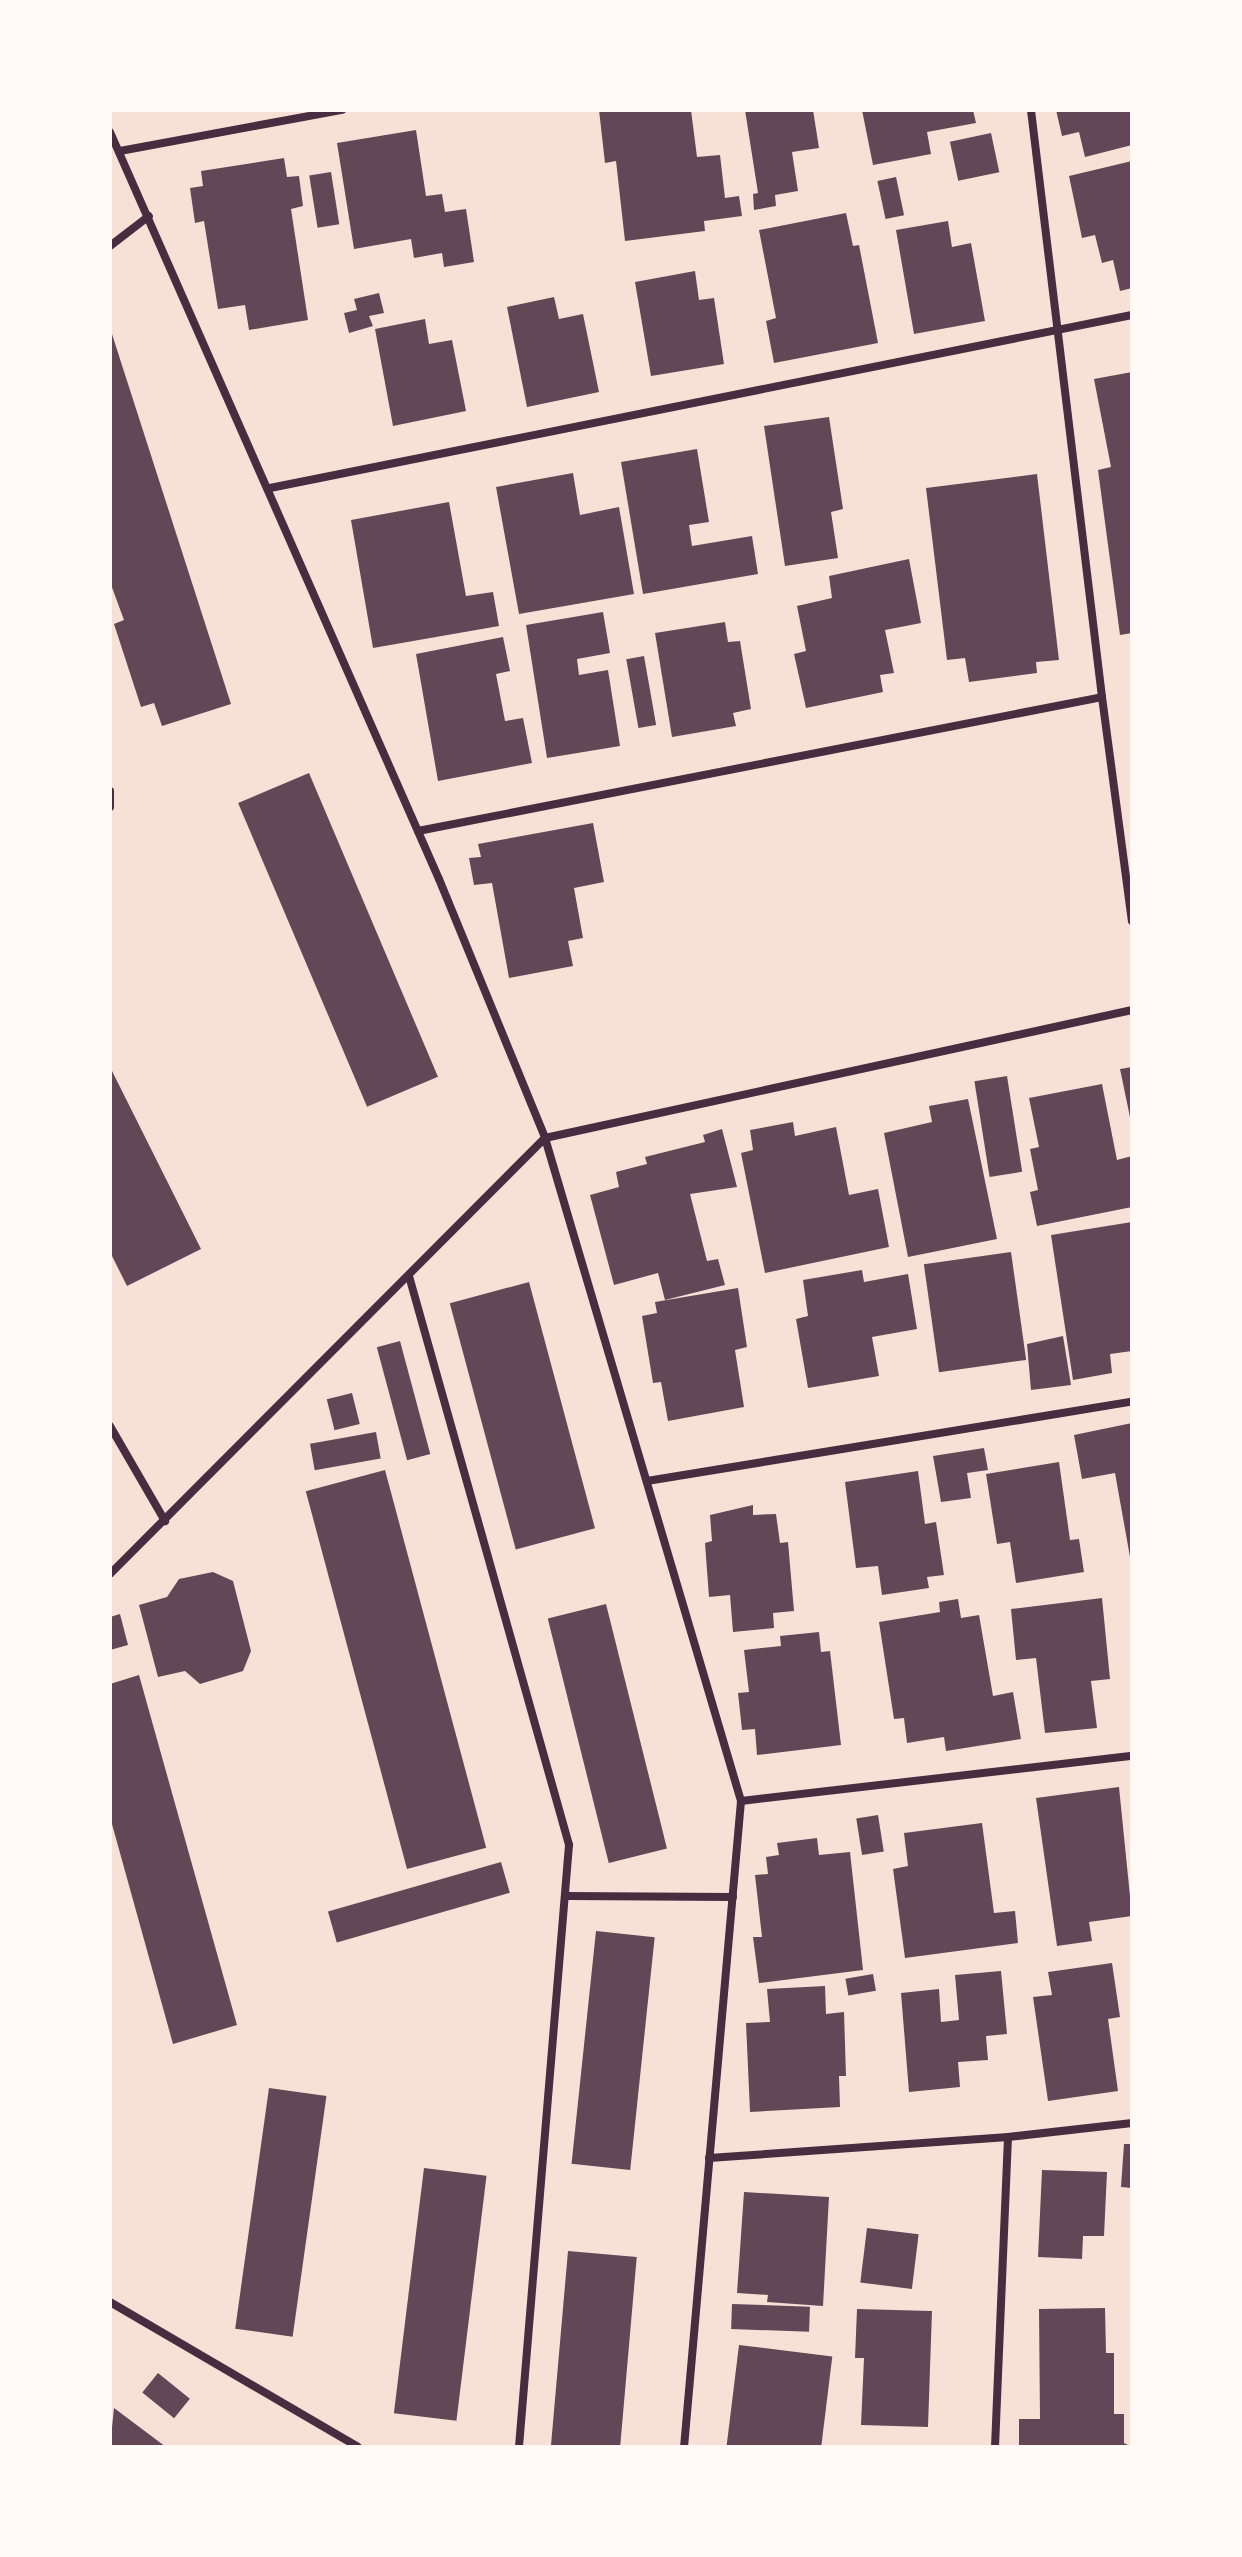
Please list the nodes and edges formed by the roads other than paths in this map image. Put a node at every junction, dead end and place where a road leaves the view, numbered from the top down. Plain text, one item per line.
1 (342, 110) edge
2 (1031, 110) edge
3 (110, 132) edge
4 (120, 151) junction
5 (149, 216) junction
6 (110, 246) edge
7 (1132, 315) edge
8 (1058, 329) junction
9 (270, 488) junction
10 (1102, 697) junction
11 (110, 791) edge
12 (110, 807) edge
13 (418, 831) junction
14 (1132, 921) edge
15 (1132, 1010) edge
16 (545, 1138) junction
17 (409, 1276) junction
18 (1132, 1402) edge
19 (110, 1426) edge
20 (647, 1481) junction
21 (165, 1521) junction
22 (110, 1574) edge
23 (1132, 1756) edge
24 (741, 1801) junction
25 (565, 1896) junction
26 (733, 1897) junction
27 (1132, 2123) edge
28 (1008, 2137) junction
29 (709, 2158) junction
30 (110, 2302) edge
31 (358, 2447) edge
32 (519, 2447) edge
33 (684, 2447) edge
34 (995, 2447) edge

1 - 4 street
2 - 8 street
3 - 4 street
4 - 5 street
5 - 6 street
5 - 9 street
7 - 8 street
8 - 9 street
8 - 10 street
9 - 13 street
10 - 13 street
10 - 14 street
11 - 12 street
13 - 16 street
15 - 16 street
16 - 17 street
16 - 20 street
17 - 21 street
17 - 25 street
18 - 20 street
19 - 21 street
20 - 24 street
21 - 22 street
23 - 24 street
24 - 26 street
25 - 26 street
25 - 32 street
26 - 29 street
27 - 28 street
28 - 29 street
28 - 34 street
29 - 33 street
30 - 31 street

